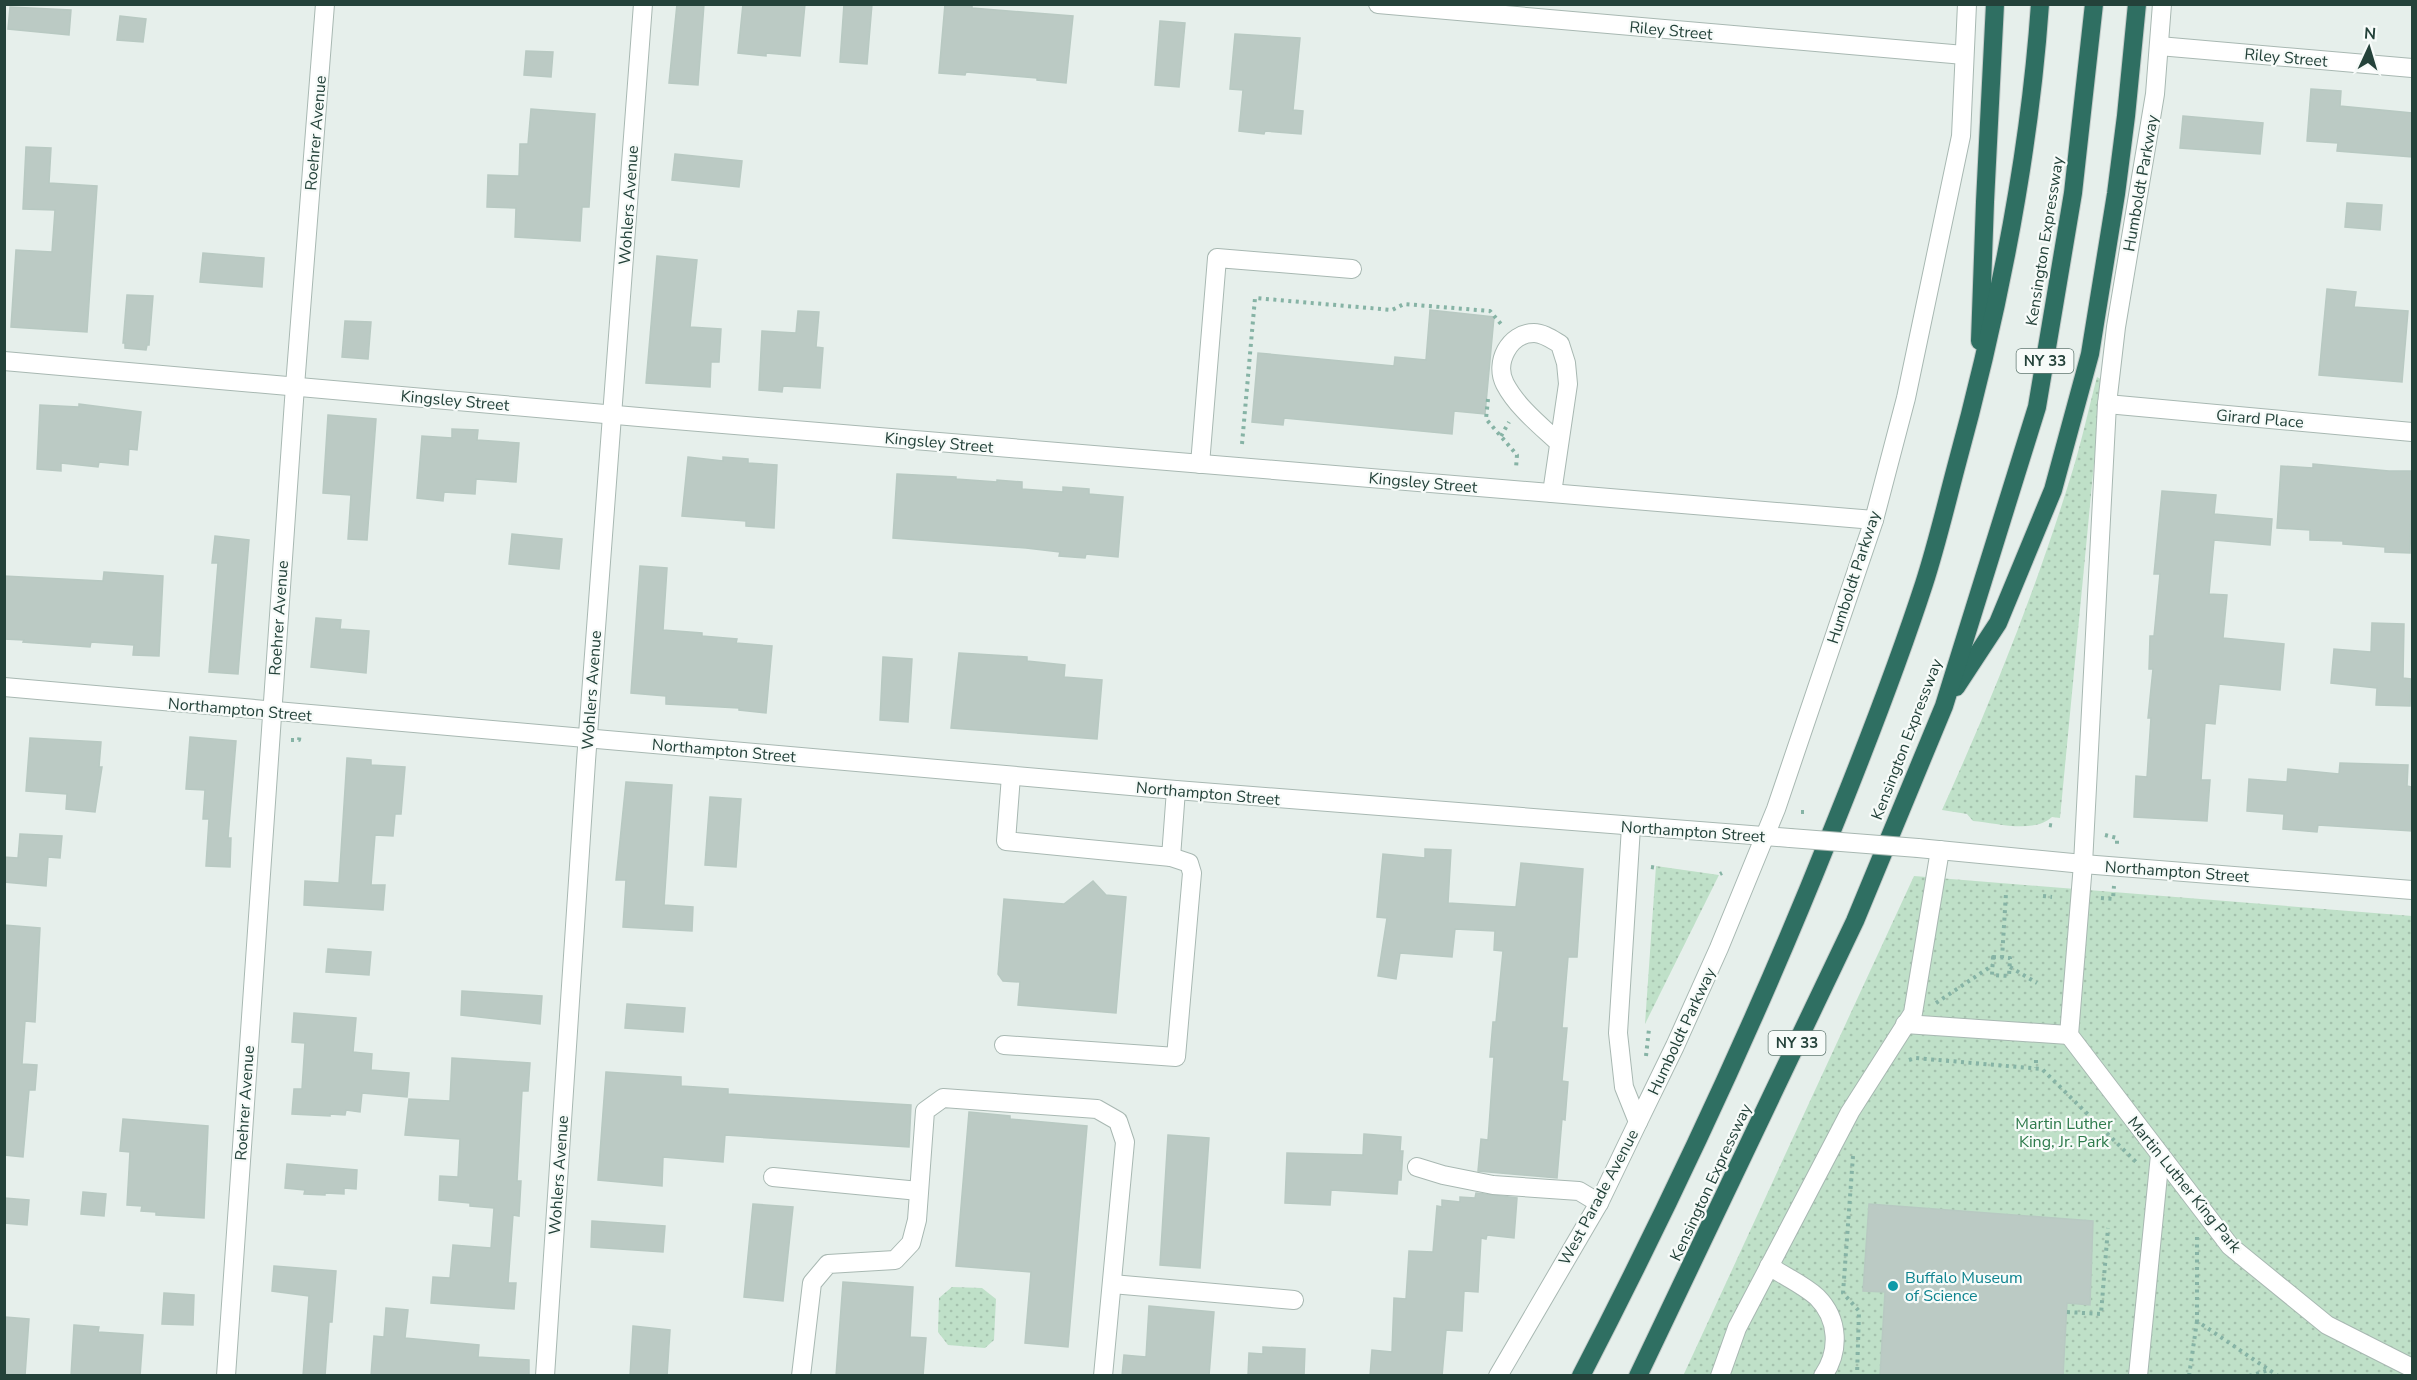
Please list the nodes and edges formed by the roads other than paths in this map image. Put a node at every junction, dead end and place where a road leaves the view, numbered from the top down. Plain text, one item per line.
1 (325, 4) edge
2 (643, 4) edge
3 (1378, 4) edge
4 (1967, 4) edge
5 (1995, 4) edge
6 (2040, 4) edge
7 (2094, 4) edge
8 (2137, 4) edge
9 (2162, 4) edge
10 (2159, 46) junction
11 (1964, 55) junction
12 (2412, 68) edge
13 (1352, 269) dead end
14 (4, 361) edge
15 (295, 386) junction
16 (1979, 386) junction
17 (2107, 404) junction
18 (612, 415) junction
19 (2412, 432) edge
20 (1559, 443) junction
21 (1200, 464) junction
22 (1552, 493) junction
23 (1874, 520) junction
24 (4, 687) edge
25 (1944, 706) junction
26 (272, 712) junction
27 (588, 738) junction
28 (1011, 776) junction
29 (1176, 790) junction
30 (1631, 827) junction
31 (1766, 837) junction
32 (1940, 850) junction
33 (1170, 857) junction
34 (2083, 864) junction
35 (2412, 890) edge
36 (1905, 1024) junction
37 (2069, 1035) junction
38 (1004, 1045) dead end
39 (1638, 1122) junction
40 (2160, 1155) junction
41 (1417, 1167) dead end
42 (773, 1177) dead end
43 (919, 1191) junction
44 (1599, 1203) junction
45 (1769, 1266) junction
46 (1112, 1284) junction
47 (1294, 1300) dead end
48 (2412, 1368) edge
49 (226, 1376) edge
50 (545, 1376) edge
51 (801, 1376) edge
52 (1103, 1376) edge
53 (1498, 1376) edge
54 (1581, 1376) edge
55 (1638, 1376) edge
56 (1720, 1376) edge
57 (1823, 1376) edge
58 (2138, 1376) edge

1 - 15 street, Roehrer Avenue
2 - 18 street, Wohlers Avenue
3 - 11 street, Riley Street
4 - 11 street, Humboldt Parkway
5 - 16 highway
6 - 16 highway, Kensington Expressway / NY 33
7 - 25 highway, Kensington Expressway / NY 33
8 - 25 highway
9 - 10 street, Humboldt Parkway
10 - 12 street, Riley Street
10 - 17 street, Humboldt Parkway
11 - 23 street, Humboldt Parkway
13 - 21 street
14 - 15 street, Kingsley Street
15 - 18 street, Kingsley Street
15 - 26 street, Roehrer Avenue
16 - 54 highway, Kensington Expressway / NY 33
17 - 19 street, Girard Place
17 - 34 street, Humboldt Parkway
18 - 21 street, Kingsley Street
18 - 27 street, Wohlers Avenue
20 - 20 street
20 - 22 street
21 - 22 street, Kingsley Street
22 - 23 street, Kingsley Street
23 - 31 street, Humboldt Parkway
24 - 26 street, Northampton Street
25 - 55 highway, Kensington Expressway / NY 33
26 - 27 street, Northampton Street
26 - 49 street, Roehrer Avenue
27 - 28 street, Northampton Street
27 - 50 street, Wohlers Avenue
28 - 29 street, Northampton Street
28 - 33 street
29 - 30 street, Northampton Street
29 - 33 street
30 - 31 street, Northampton Street
30 - 39 street, West Parade Avenue
31 - 32 street, Northampton Street, bridge
31 - 39 street, Humboldt Parkway
32 - 34 street, Northampton Street
32 - 36 street
33 - 38 street
34 - 35 street, Northampton Street
34 - 37 street
36 - 37 street
36 - 45 street
37 - 40 street, Martin Luther King Park
39 - 44 street, West Parade Avenue
40 - 48 street, Martin Luther King Park
40 - 58 street
41 - 44 street
42 - 43 street
43 - 46 street
43 - 51 street
44 - 53 street, West Parade Avenue
45 - 56 street
45 - 57 street
46 - 47 street
46 - 52 street

